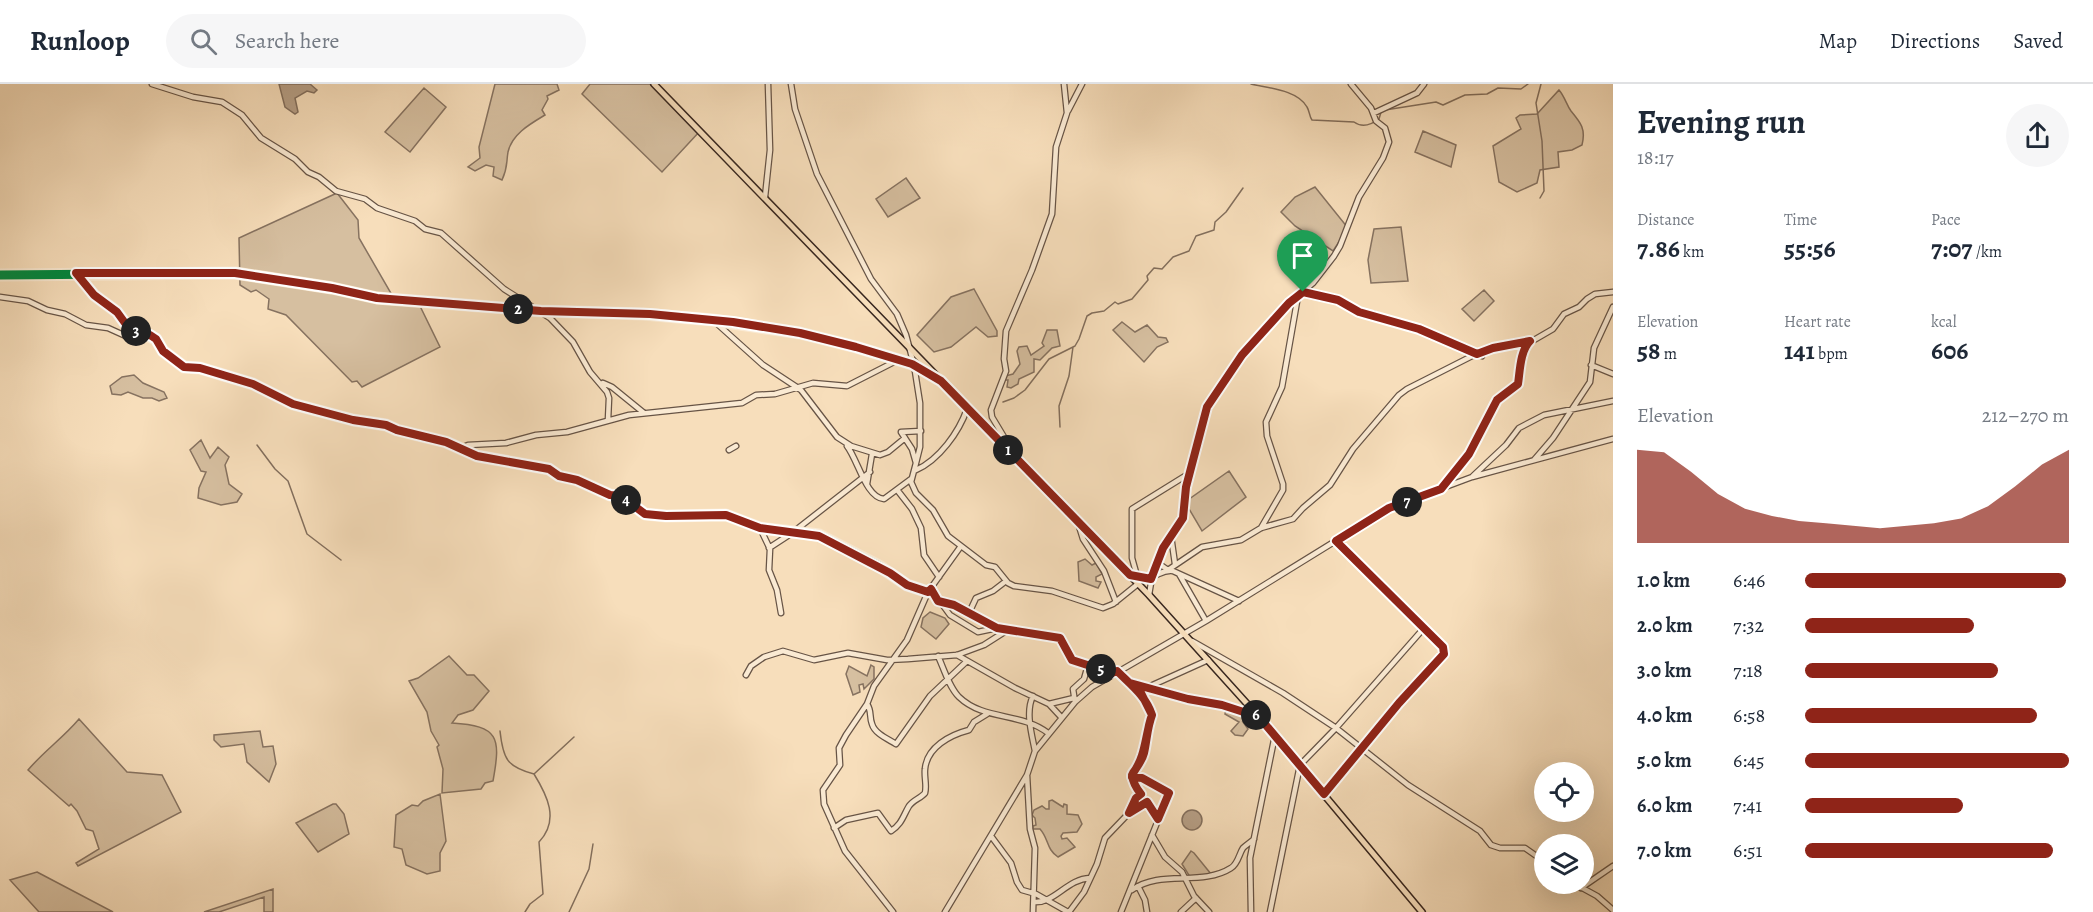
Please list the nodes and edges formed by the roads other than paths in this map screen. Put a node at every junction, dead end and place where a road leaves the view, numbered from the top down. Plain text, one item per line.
1 (152, 84) edge
2 (654, 84) edge
3 (768, 84) edge
4 (791, 84) edge
5 (1064, 84) edge
6 (1082, 84) edge
7 (1351, 84) edge
8 (1424, 84) edge
9 (1067, 113) junction
10 (1374, 113) junction
11 (765, 197) junction
12 (76, 273) junction
13 (0, 275) edge
14 (1303, 292) junction
15 (1613, 292) edge
16 (1298, 296) junction
17 (0, 297) edge
18 (1613, 307) edge
19 (541, 311) junction
20 (713, 320) junction
21 (146, 336) junction
22 (1530, 341) junction
23 (911, 349) junction
24 (1479, 355) junction
25 (898, 360) junction
26 (914, 365) junction
27 (1591, 365) junction
28 (1613, 374) edge
29 (941, 381) junction
30 (599, 382) junction
31 (798, 387) junction
32 (1613, 401) edge
33 (967, 409) junction
34 (1569, 410) junction
35 (644, 413) junction
36 (608, 420) junction
37 (921, 431) junction
38 (905, 438) junction
39 (1613, 439) edge
40 (846, 444) junction
41 (735, 446) dead end
42 (461, 448) junction
43 (729, 450) dead end
44 (872, 454) junction
45 (1534, 460) junction
46 (916, 463) junction
47 (916, 470) junction
48 (1028, 471) junction
49 (870, 472) junction
50 (1190, 473) junction
51 (1472, 477) junction
52 (911, 479) junction
53 (865, 481) junction
54 (1441, 489) junction
55 (898, 491) junction
56 (1078, 523) junction
57 (760, 528) junction
58 (1262, 528) junction
59 (792, 533) junction
60 (1171, 536) junction
61 (1336, 541) junction
62 (961, 546) junction
63 (769, 548) junction
64 (1158, 563) junction
65 (1175, 564) junction
66 (1168, 570) junction
67 (1179, 574) junction
68 (1133, 576) junction
69 (939, 577) junction
70 (1151, 579) junction
71 (1006, 581) junction
72 (1138, 584) junction
73 (930, 591) junction
74 (1149, 595) junction
75 (938, 601) junction
76 (1239, 601) junction
77 (1116, 602) junction
78 (781, 613) dead end
79 (969, 613) junction
80 (1206, 621) junction
81 (997, 628) junction
82 (1424, 628) junction
83 (1006, 631) junction
84 (1184, 634) junction
85 (1189, 639) junction
86 (957, 655) junction
87 (938, 656) junction
88 (1208, 660) junction
89 (894, 661) junction
90 (967, 661) junction
91 (1088, 665) junction
92 (1114, 672) junction
93 (746, 675) dead end
94 (948, 679) junction
95 (1130, 683) junction
96 (1146, 687) junction
97 (1033, 696) junction
98 (1074, 700) junction
99 (867, 704) junction
100 (1049, 704) junction
101 (987, 714) junction
102 (1062, 717) junction
103 (1259, 717) junction
104 (1030, 722) junction
105 (1336, 729) junction
106 (1048, 733) junction
107 (1275, 735) junction
108 (1362, 747) junction
109 (1035, 751) junction
110 (1300, 765) junction
111 (1027, 775) junction
112 (1132, 777) junction
113 (1141, 794) junction
114 (1324, 794) junction
115 (1147, 802) junction
116 (1129, 813) junction
117 (1158, 819) junction
118 (834, 828) junction
119 (1152, 835) junction
120 (991, 836) junction
121 (1254, 839) junction
122 (1534, 854) edge
123 (1613, 866) edge
124 (1185, 878) junction
125 (1090, 879) junction
126 (1594, 879) edge
127 (1138, 886) junction
128 (1130, 892) junction
129 (1036, 894) junction
130 (1593, 894) edge
131 (1196, 898) junction
132 (1046, 900) junction
133 (1034, 903) junction
134 (1613, 910) edge
135 (893, 912) edge
136 (945, 912) edge
137 (1033, 912) edge
138 (1069, 912) edge
139 (1121, 912) edge
140 (1147, 912) edge
141 (1182, 912) edge
142 (1209, 912) edge
143 (1251, 912) edge
144 (1270, 912) edge
145 (1422, 912) edge

1 - 19 street
2 - 11 main road
3 - 11 street
4 - 23 street
5 - 9 street
6 - 9 street
7 - 10 street
8 - 10 street
9 - 48 street
10 - 14 street
11 - 23 main road
12 - 13 street
12 - 19 street
12 - 21 street
14 - 16 street
14 - 24 street
15 - 22 street
16 - 50 street
16 - 58 street
17 - 21 street
18 - 27 street
19 - 20 street
19 - 30 street
20 - 25 street
20 - 31 street
21 - 42 street
22 - 24 street
22 - 54 street
23 - 26 street
23 - 29 main road
24 - 58 street
25 - 26 street
25 - 31 street
26 - 29 street
26 - 37 street
27 - 28 street
27 - 34 street
29 - 33 main road
30 - 35 street
30 - 36 street
31 - 35 street
31 - 40 street
32 - 34 street
33 - 47 street
33 - 48 main road
34 - 45 street
34 - 51 street
35 - 36 street
36 - 42 street
37 - 38 street
37 - 46 street
38 - 44 street
38 - 46 street
39 - 45 street
40 - 44 street
40 - 53 street
41 - 43 street
42 - 57 street
44 - 49 street
45 - 51 street
46 - 47 street
47 - 52 street
48 - 56 main road
49 - 53 street
49 - 53 street
50 - 60 street
50 - 68 street
51 - 54 street
52 - 55 street
52 - 62 street
53 - 55 street
53 - 59 street
54 - 61 street
55 - 69 street
56 - 68 main road
56 - 77 street
57 - 59 street
57 - 63 street
58 - 65 street
59 - 63 street
59 - 73 street
60 - 64 street
60 - 65 street
61 - 76 street
61 - 82 street
62 - 69 street
62 - 71 street
63 - 78 street
64 - 66 street
64 - 70 street
65 - 66 street
65 - 67 street
66 - 67 street
66 - 70 street
67 - 76 street
67 - 80 street
68 - 70 street
68 - 72 main road
69 - 73 street
70 - 74 street
71 - 77 street
71 - 79 street
72 - 74 main road
72 - 77 street
73 - 75 street
73 - 89 street
74 - 84 main road
75 - 79 street
75 - 81 street
76 - 80 street
79 - 81 street
80 - 84 street
81 - 83 street
82 - 105 street
82 - 108 street
83 - 86 street
83 - 91 street
84 - 85 main road
84 - 92 street
85 - 88 main road
85 - 105 street
86 - 87 street
86 - 90 street
87 - 89 street
87 - 94 street
88 - 96 street
88 - 103 main road
89 - 93 street
89 - 99 street
90 - 94 street
90 - 97 street
91 - 92 street
91 - 98 street
92 - 95 street
92 - 98 street
94 - 99 street
94 - 101 street
95 - 96 street
95 - 112 street
96 - 103 street
97 - 100 street
97 - 104 street
98 - 100 street
98 - 102 street
99 - 118 street
100 - 102 street
101 - 104 street
101 - 118 street
102 - 106 street
103 - 107 main road
104 - 106 street
104 - 109 street
105 - 108 street
105 - 110 street
106 - 109 street
107 - 110 main road
107 - 121 street
108 - 114 street
108 - 122 street
109 - 111 street
110 - 114 main road
110 - 144 street
111 - 120 street
111 - 129 street
112 - 113 street
112 - 117 street
113 - 115 street
113 - 116 street
114 - 145 main road
115 - 116 street
115 - 117 street
116 - 125 street
117 - 119 street
118 - 135 street
119 - 124 street
119 - 128 street
120 - 129 street
120 - 136 street
121 - 124 street
121 - 143 street
123 - 126 street
124 - 127 street
124 - 131 street
125 - 132 street
125 - 138 street
127 - 128 street
127 - 140 street
128 - 139 street
129 - 132 street
129 - 133 street
130 - 134 street
131 - 141 street
131 - 142 street
132 - 133 street
132 - 138 street
133 - 137 street

